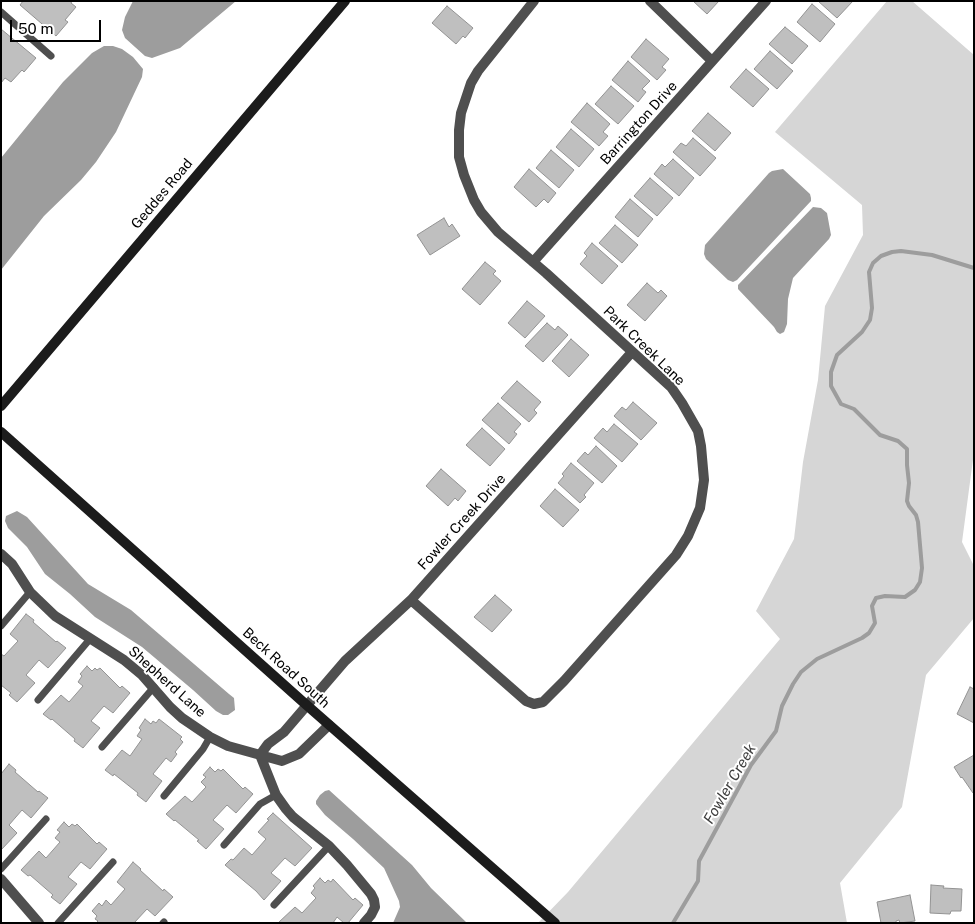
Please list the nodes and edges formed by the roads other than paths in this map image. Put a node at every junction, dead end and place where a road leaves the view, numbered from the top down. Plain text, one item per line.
1 (345, 1) edge
2 (534, 1) edge
3 (650, 1) edge
4 (766, 1) edge
5 (1, 12) edge
6 (50, 56) dead end
7 (712, 61) junction
8 (533, 262) junction
9 (632, 352) junction
10 (1, 406) edge
11 (1, 432) edge
12 (1, 554) edge
13 (30, 592) junction
14 (411, 600) junction
15 (1, 626) edge
16 (90, 639) junction
17 (154, 687) junction
18 (38, 700) dead end
19 (307, 705) junction
20 (329, 724) junction
21 (210, 737) junction
22 (102, 747) dead end
23 (260, 755) junction
24 (276, 795) junction
25 (164, 796) dead end
26 (46, 819) dead end
27 (224, 844) dead end
28 (329, 846) junction
29 (113, 862) dead end
30 (1, 869) edge
31 (1, 879) edge
32 (274, 905) dead end
33 (39, 923) edge
34 (58, 923) edge
35 (364, 923) edge
36 (555, 923) edge

1 - 10 main road, Geddes Road
2 - 8 street, Park Creek Lane
3 - 7 street
4 - 7 street, Barrington Drive
5 - 6 lane
7 - 8 street, Barrington Drive
8 - 9 street, Park Creek Lane
9 - 14 street, Fowler Creek Drive
9 - 14 street, Park Creek Lane
11 - 19 main road, Beck Road South
12 - 13 street, Shepherd Lane
13 - 15 lane
13 - 16 street, Shepherd Lane
14 - 19 street, Fowler Creek Drive
16 - 17 street, Shepherd Lane
16 - 18 lane
17 - 21 street, Shepherd Lane
17 - 22 lane
19 - 20 main road, Beck Road South
19 - 23 street
20 - 23 street, Shepherd Lane
20 - 36 main road, Beck Road South
21 - 23 street, Shepherd Lane
21 - 25 lane
23 - 24 street
24 - 27 lane
24 - 28 street
26 - 30 lane
28 - 32 lane
28 - 35 street
29 - 34 lane
31 - 33 street

